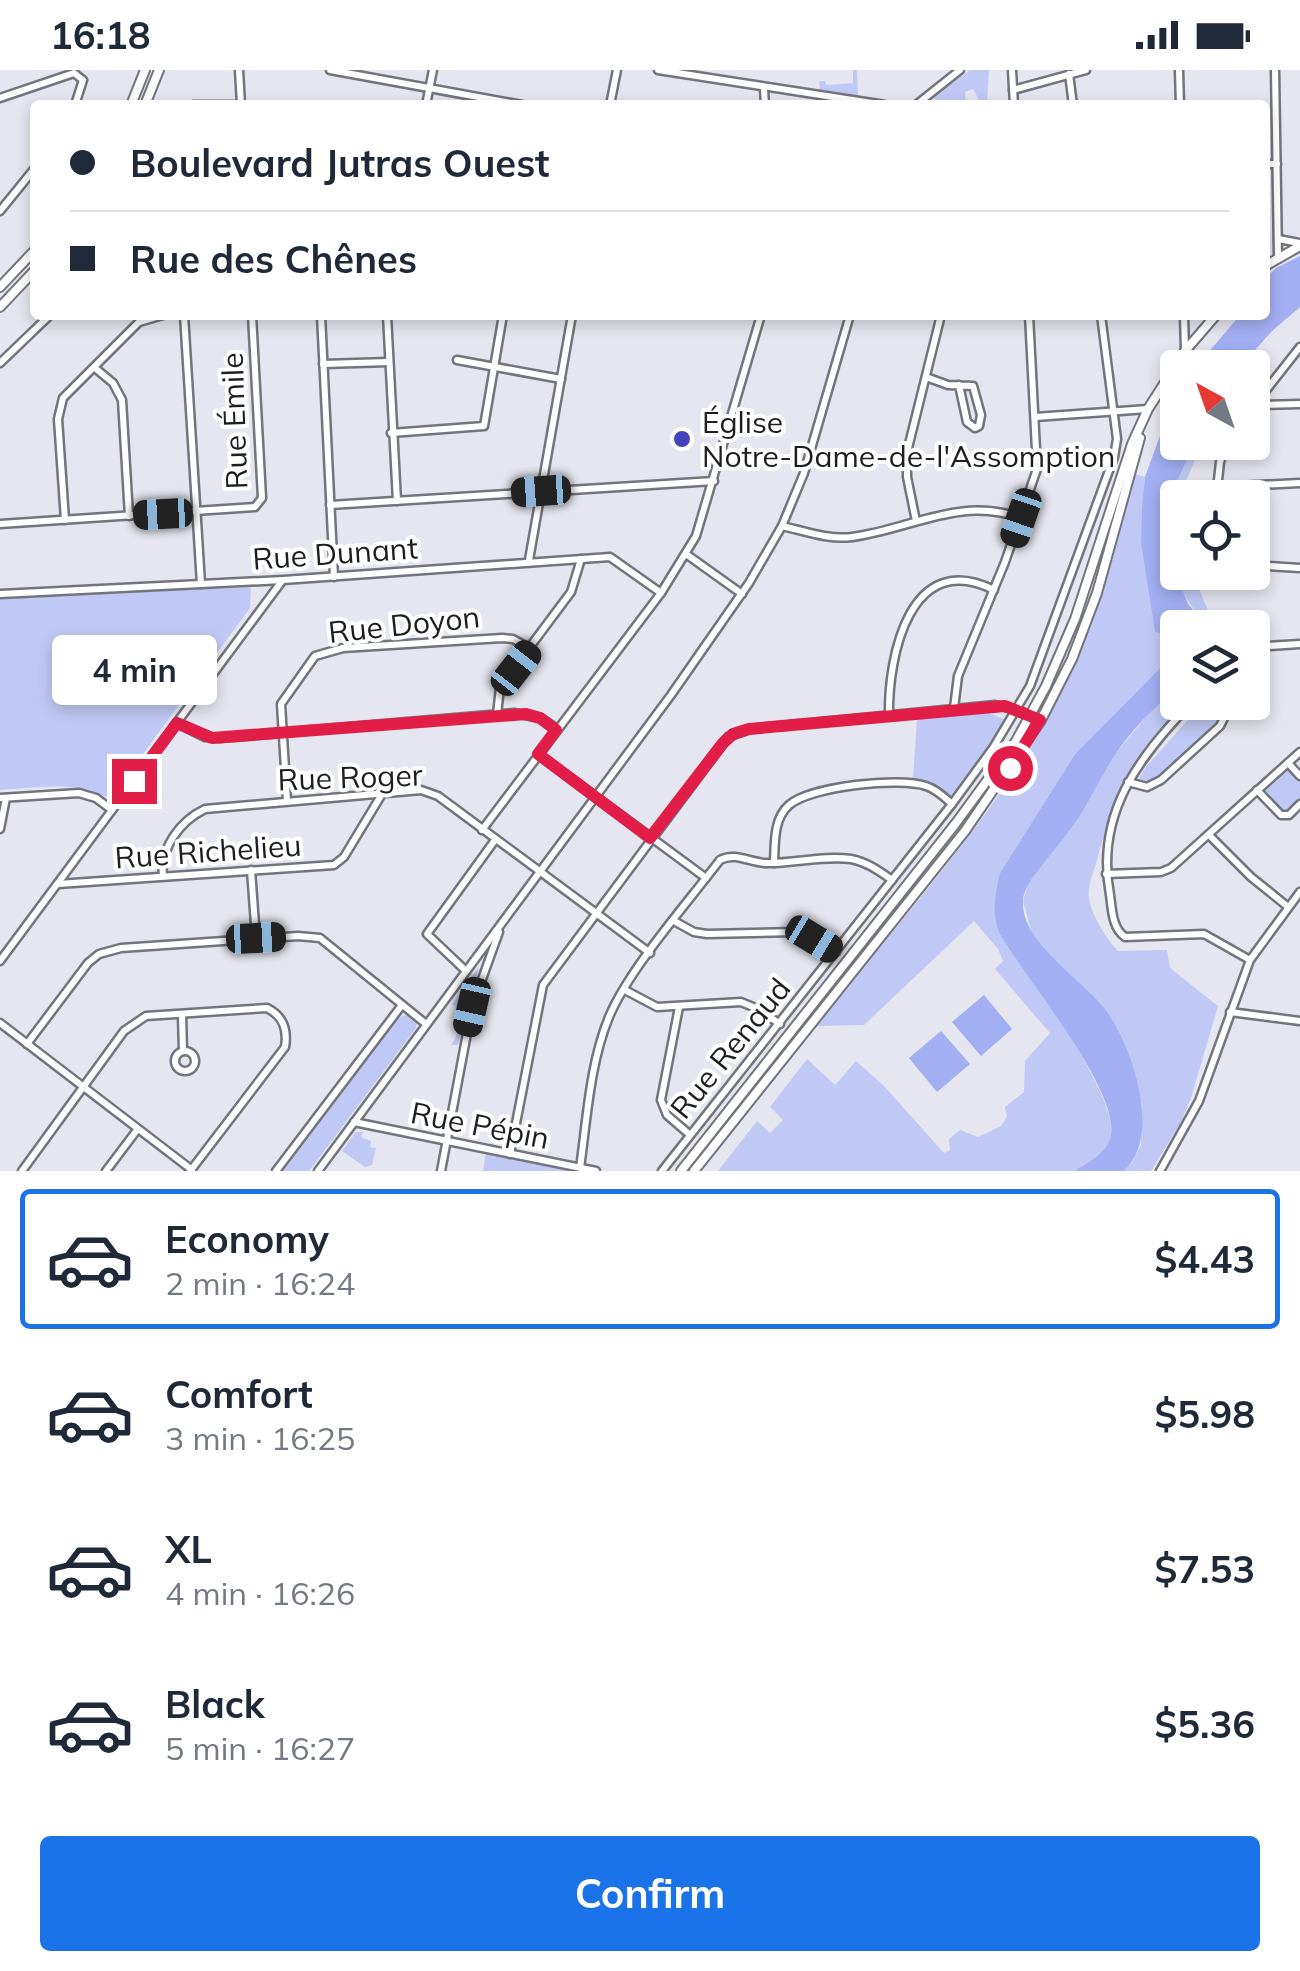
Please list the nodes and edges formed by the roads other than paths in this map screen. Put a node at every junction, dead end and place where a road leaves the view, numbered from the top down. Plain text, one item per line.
1 (146, 70) edge
2 (160, 70) edge
3 (238, 70) edge
4 (330, 70) edge
5 (433, 70) edge
6 (617, 70) edge
7 (658, 70) edge
8 (960, 70) edge
9 (1012, 70) edge
10 (1086, 70) edge
11 (1179, 70) edge
12 (1275, 70) edge
13 (692, 73) edge
14 (1069, 74) junction
15 (429, 88) junction
16 (764, 88) junction
17 (1013, 90) junction
18 (0, 98) edge
19 (77, 100) edge
20 (133, 100) edge
21 (147, 100) edge
22 (241, 100) edge
23 (427, 100) edge
24 (495, 100) edge
25 (611, 100) edge
26 (765, 100) edge
27 (849, 100) edge
28 (922, 100) edge
29 (1014, 100) edge
30 (1072, 100) edge
31 (1180, 100) edge
32 (1270, 164) edge
33 (1277, 164) junction
34 (30, 174) edge
35 (0, 211) edge
36 (1278, 239) junction
37 (1300, 245) edge
38 (30, 255) edge
39 (1278, 256) junction
40 (1270, 262) edge
41 (30, 275) edge
42 (0, 287) edge
43 (0, 307) edge
44 (45, 320) edge
45 (146, 320) edge
46 (184, 320) edge
47 (252, 320) edge
48 (321, 320) edge
49 (387, 320) edge
50 (503, 320) edge
51 (571, 320) edge
52 (759, 320) edge
53 (849, 320) edge
54 (940, 320) edge
55 (1029, 320) edge
56 (1102, 320) edge
57 (1184, 320) edge
58 (1212, 320) edge
59 (1300, 347) edge
60 (1184, 350) edge
61 (1185, 350) edge
62 (457, 360) dead end
63 (389, 362) junction
64 (0, 363) edge
65 (323, 364) junction
66 (494, 367) junction
67 (94, 368) junction
68 (926, 378) junction
69 (561, 379) junction
70 (959, 385) junction
71 (1270, 386) edge
72 (1160, 390) edge
73 (1300, 404) edge
74 (1270, 406) edge
75 (1148, 409) junction
76 (1114, 410) junction
77 (1035, 417) junction
78 (1143, 423) junction
79 (391, 433) junction
80 (714, 481) junction
81 (1300, 483) edge
82 (1270, 484) edge
83 (541, 491) junction
84 (398, 501) junction
85 (330, 505) junction
86 (197, 512) junction
87 (129, 516) junction
88 (1021, 518) junction
89 (65, 520) junction
90 (916, 521) junction
91 (0, 524) edge
92 (782, 526) junction
93 (686, 554) junction
94 (581, 559) junction
95 (528, 560) junction
96 (1270, 565) edge
97 (1300, 565) edge
98 (334, 576) junction
99 (282, 580) junction
100 (201, 584) junction
101 (994, 590) junction
102 (661, 593) junction
103 (0, 594) edge
104 (742, 594) junction
105 (1300, 644) edge
106 (1270, 646) edge
107 (530, 648) junction
108 (954, 709) junction
109 (1018, 710) junction
110 (498, 715) junction
111 (889, 715) junction
112 (1031, 716) junction
113 (1040, 720) junction
114 (1175, 720) edge
115 (1223, 720) edge
116 (177, 723) junction
117 (556, 730) junction
118 (282, 734) junction
119 (1300, 752) edge
120 (538, 754) junction
121 (1288, 763) junction
122 (1300, 776) edge
123 (1128, 782) junction
124 (1257, 790) junction
125 (382, 794) junction
126 (594, 797) junction
127 (3, 798) edge
128 (288, 801) junction
129 (952, 804) junction
130 (1300, 804) edge
131 (112, 810) junction
132 (0, 829) edge
133 (482, 830) junction
134 (1209, 835) junction
135 (650, 838) junction
136 (495, 840) junction
137 (774, 864) junction
138 (251, 870) junction
139 (540, 872) junction
140 (1106, 874) junction
141 (164, 876) junction
142 (706, 878) junction
143 (892, 880) junction
144 (57, 884) junction
145 (1300, 892) edge
146 (1288, 906) junction
147 (596, 914) junction
148 (674, 920) junction
149 (503, 922) junction
150 (256, 938) junction
151 (836, 952) junction
152 (650, 954) junction
153 (1250, 960) junction
154 (0, 961) edge
155 (466, 972) junction
156 (625, 990) junction
157 (402, 1004) junction
158 (679, 1007) junction
159 (1230, 1012) junction
160 (182, 1015) junction
161 (1300, 1022) edge
162 (0, 1023) edge
163 (426, 1024) junction
164 (780, 1024) junction
165 (27, 1044) junction
166 (183, 1051) dead end
167 (85, 1087) junction
168 (354, 1122) junction
169 (137, 1130) junction
170 (689, 1134) junction
171 (447, 1142) junction
172 (510, 1154) junction
173 (580, 1168) junction
174 (192, 1170) edge
175 (22, 1171) edge
176 (106, 1171) edge
177 (276, 1171) edge
178 (318, 1171) edge
179 (440, 1171) edge
180 (596, 1171) edge
181 (662, 1171) edge
182 (681, 1171) edge
183 (694, 1171) edge
184 (1160, 1171) edge

1 - 20 main road
2 - 21 main road
3 - 22 street
4 - 15 street
5 - 15 street
6 - 25 street
7 - 13 street
8 - 28 street
9 - 17 street
10 - 14 street
11 - 31 street
12 - 33 street
13 - 16 street
14 - 17 street
14 - 30 street
15 - 23 street
15 - 24 street
16 - 26 street
16 - 27 street
17 - 29 street
18 - 19 street
32 - 33 street
33 - 36 street
34 - 35 street
36 - 37 street
36 - 39 street
37 - 39 main road
38 - 42 main road
39 - 40 main road
41 - 43 main road
44 - 64 street
45 - 67 street
46 - 86 street
47 - 86 street, Rue Émile
48 - 65 street
49 - 63 street
50 - 66 street
51 - 69 street
52 - 80 street
53 - 92 street
54 - 68 street
55 - 77 street
56 - 76 street, Rue Renaud
57 - 60 street
58 - 61 main road
59 - 71 street
62 - 66 street
63 - 65 street
63 - 79 street
65 - 85 street
66 - 69 street
66 - 79 street
67 - 87 street
67 - 89 street
68 - 70 street
68 - 90 street
69 - 83 street
70 - 70 street
72 - 75 main road
73 - 74 street
75 - 76 street
75 - 78 main road
76 - 77 street
76 - 109 street, Rue Renaud
77 - 88 street
78 - 112 main road
78 - 113 main road
79 - 84 street
80 - 83 street
80 - 93 street
81 - 82 street
83 - 84 street
83 - 95 street
84 - 85 street
85 - 98 street
86 - 87 street, Rue Émile
86 - 100 street
87 - 89 street, Rue Émile
88 - 90 street
88 - 101 street
89 - 91 street, Rue Émile
90 - 92 street
92 - 104 street
93 - 102 street
93 - 104 street
94 - 95 street, Rue Dunant
94 - 102 street, Rue Dunant
94 - 107 street
95 - 98 street, Rue Dunant
96 - 97 street
98 - 99 street, Rue Dunant
99 - 100 street, Rue Dunant
99 - 116 street
100 - 103 street, Rue Dunant
101 - 108 street
101 - 111 street
102 - 117 street
104 - 126 street
105 - 106 street
107 - 110 street
107 - 118 street, Rue Doyon
108 - 109 street
108 - 111 street
109 - 112 street
109 - 129 street, Rue Renaud
110 - 117 street
110 - 118 street
111 - 135 street
112 - 113 street
112 - 182 main road
113 - 183 main road
114 - 123 street
115 - 123 street
116 - 118 street
116 - 131 street
117 - 120 street
118 - 128 street, Rue Doyon
119 - 121 street
120 - 126 street
120 - 133 street
121 - 122 street
121 - 124 street
123 - 140 street
124 - 130 street
124 - 134 street
125 - 128 street, Rue Roger
125 - 133 street, Rue Roger
125 - 138 street, Rue Richelieu
126 - 135 street
126 - 139 street
127 - 131 street
127 - 132 street
128 - 141 street, Rue Roger
129 - 137 street
129 - 143 street, Rue Renaud
131 - 144 street
133 - 136 street, Rue Roger
134 - 140 street
134 - 146 street
135 - 142 street
135 - 147 street
136 - 139 street, Rue Roger
136 - 155 street
137 - 142 street
137 - 143 street
138 - 141 street, Rue Richelieu
138 - 150 street
139 - 147 street, Rue Roger
139 - 149 street
140 - 153 street
141 - 144 street, Rue Richelieu
142 - 148 street
143 - 151 street, Rue Renaud
144 - 154 street
145 - 146 street
146 - 153 street
147 - 152 street, Rue Roger
147 - 172 street
148 - 151 street
148 - 152 street
149 - 155 street
149 - 171 street
150 - 157 street
150 - 165 street
151 - 164 street, Rue Renaud
152 - 156 street
153 - 159 street
155 - 163 street
156 - 158 street
156 - 173 street
157 - 163 street
157 - 177 street
158 - 164 street
158 - 170 street
159 - 161 street
159 - 184 street
160 - 166 street
160 - 167 street
160 - 174 street
162 - 165 street
163 - 168 street
164 - 170 street, Rue Renaud
165 - 167 street
167 - 169 street
167 - 175 street
168 - 171 street, Rue Pépin
168 - 178 street
169 - 174 street
169 - 176 street
170 - 181 street, Rue Renaud
171 - 172 street, Rue Pépin
171 - 179 street
172 - 173 street, Rue Pépin
173 - 180 street, Rue Pépin

